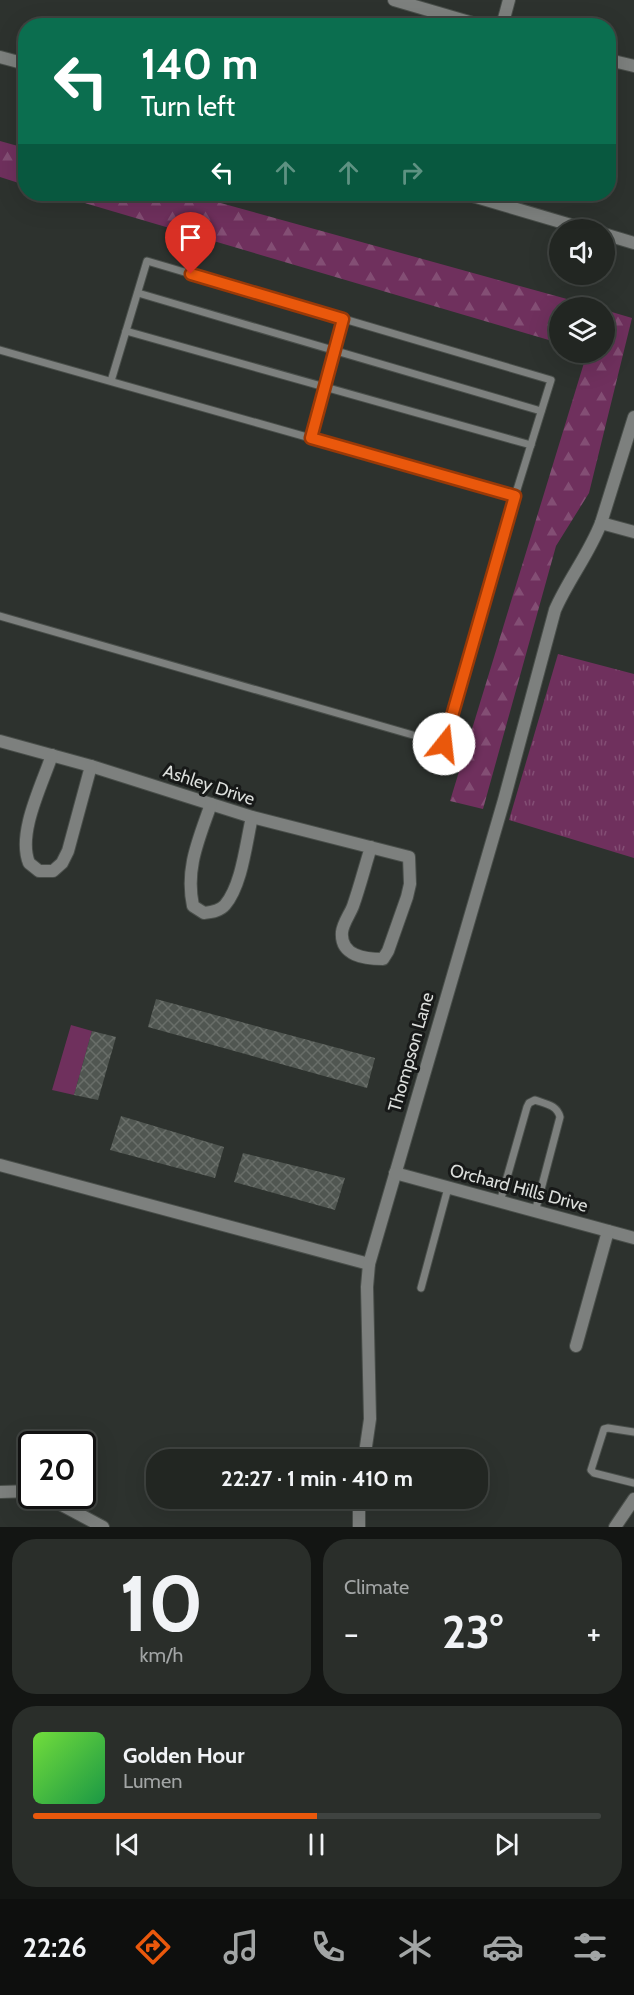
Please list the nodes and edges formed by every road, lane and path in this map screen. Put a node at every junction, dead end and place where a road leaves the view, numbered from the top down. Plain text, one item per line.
1 (394, 0) edge
2 (509, 0) edge
3 (456, 18) edge
4 (503, 18) edge
5 (0, 57) edge
6 (18, 62) edge
7 (616, 62) edge
8 (634, 66) edge
9 (490, 201) edge
10 (551, 219) edge
11 (615, 237) edge
12 (634, 243) edge
13 (138, 293) junction
14 (343, 319) junction
15 (126, 331) junction
16 (0, 350) edge
17 (335, 351) junction
18 (111, 381) junction
19 (325, 388) junction
20 (542, 411) junction
21 (634, 417) edge
22 (311, 438) junction
23 (531, 445) junction
24 (515, 496) junction
25 (601, 524) junction
26 (634, 532) edge
27 (0, 616) edge
28 (0, 741) edge
29 (52, 755) junction
30 (91, 766) junction
31 (211, 804) junction
32 (252, 818) junction
33 (371, 847) junction
34 (0, 1165) edge
35 (394, 1173) junction
36 (448, 1188) junction
37 (500, 1202) junction
38 (535, 1212) junction
39 (608, 1231) junction
40 (634, 1238) edge
41 (369, 1264) junction
42 (421, 1288) dead end
43 (576, 1346) dead end
44 (634, 1432) edge
45 (366, 1449) edge
46 (634, 1483) edge
47 (18, 1491) edge
48 (0, 1492) edge
49 (634, 1499) edge
50 (69, 1509) edge
51 (359, 1509) edge
52 (103, 1527) edge
53 (359, 1527) edge
54 (615, 1527) edge

1 - 3 street
2 - 4 street
5 - 6 street
7 - 8 street
9 - 10 street
11 - 12 street
13 - 14 lane
13 - 15 lane
13 - 17 lane
14 - 17 lane
14 - 20 lane
15 - 18 lane
15 - 19 lane
16 - 18 lane
17 - 19 lane
17 - 20 lane
18 - 22 lane
19 - 22 lane
19 - 23 lane
20 - 23 lane
21 - 25 street, Thompson Lane
22 - 24 lane
23 - 24 lane
24 - 27 lane
25 - 26 street
25 - 35 street, Thompson Lane
28 - 29 street, Ashley Drive
29 - 30 street, Ashley Drive
29 - 30 street
30 - 31 street, Ashley Drive
31 - 32 street, Ashley Drive
31 - 32 street
32 - 33 street, Ashley Drive
33 - 33 street, Ashley Drive
34 - 41 street
35 - 36 street, Orchard Hills Drive
35 - 41 street, Thompson Lane
36 - 37 street, Orchard Hills Drive
36 - 42 lane
37 - 38 street, Orchard Hills Drive
37 - 38 lane
38 - 39 street, Orchard Hills Drive
39 - 40 street, Orchard Hills Drive
39 - 43 street
41 - 45 street, Thompson Lane
44 - 46 lane
47 - 48 street
49 - 54 street
50 - 52 street
51 - 53 street

